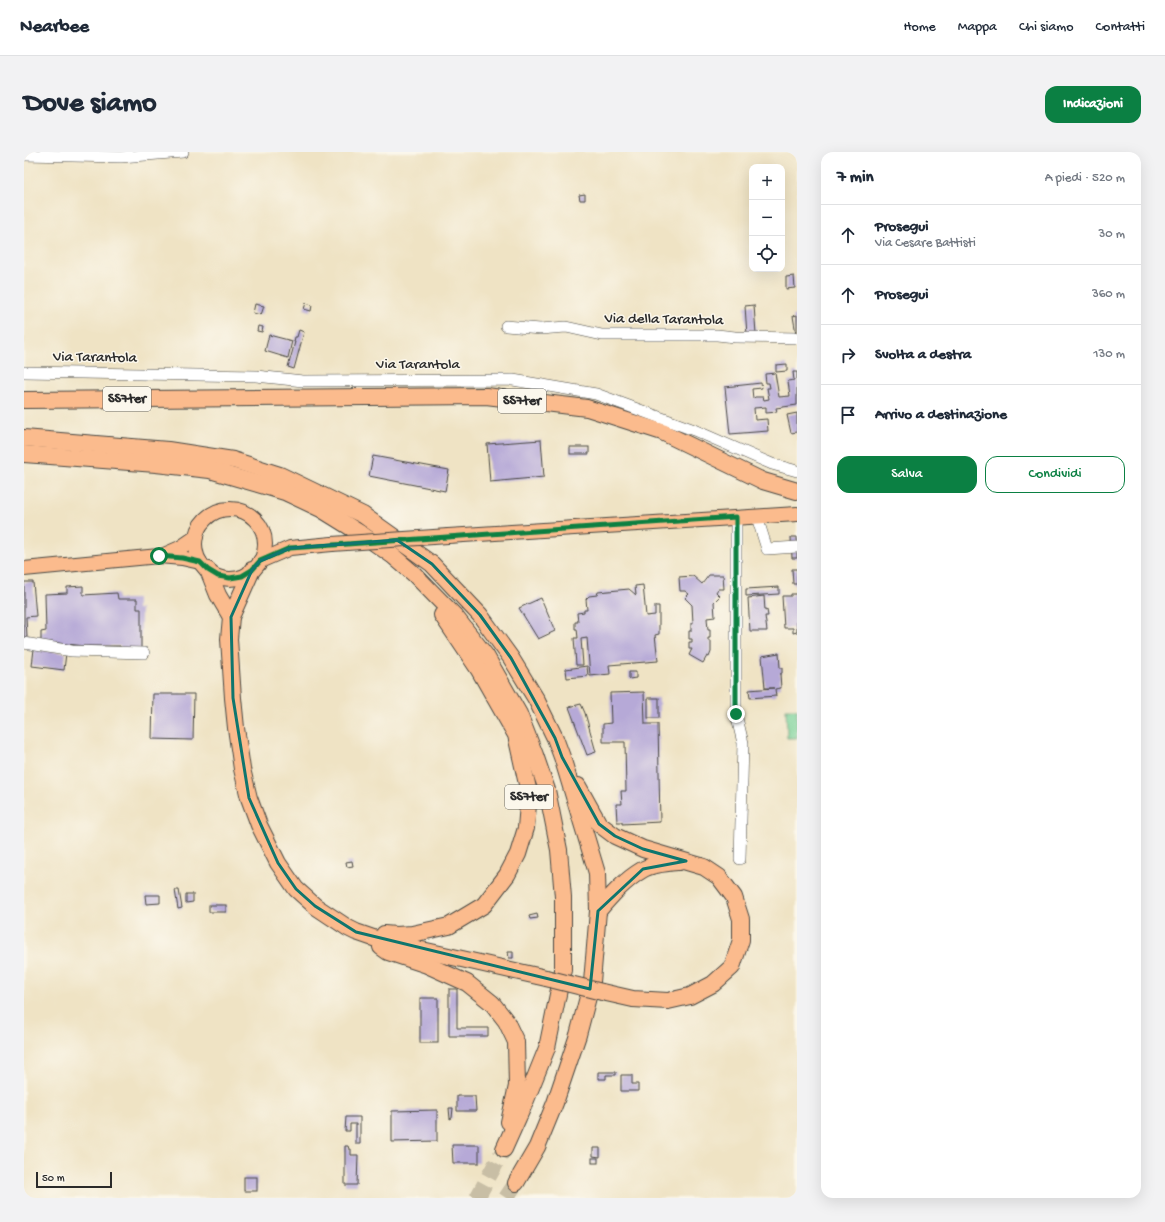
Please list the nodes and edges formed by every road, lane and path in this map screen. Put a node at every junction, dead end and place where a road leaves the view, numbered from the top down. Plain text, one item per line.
1 (183, 152) edge
2 (24, 155) edge
3 (506, 326) dead end
4 (797, 338) edge
5 (24, 372) edge
6 (24, 400) edge
7 (24, 438) edge
8 (24, 454) edge
9 (797, 471) edge
10 (797, 491) edge
11 (797, 514) edge
12 (736, 517) junction
13 (757, 517) junction
14 (263, 533) junction
15 (196, 537) junction
16 (797, 547) edge
17 (290, 548) junction
18 (159, 556) junction
19 (204, 566) junction
20 (256, 566) junction
21 (24, 570) edge
22 (414, 574) junction
23 (231, 617) junction
24 (24, 642) edge
25 (144, 653) dead end
26 (562, 758) junction
27 (740, 859) dead end
28 (686, 861) junction
29 (598, 910) junction
30 (356, 932) junction
31 (516, 1183) tunnel mouth

1 - 2 street
3 - 4 street, Via della Tarantola
5 - 9 street, Via Tarantola
6 - 10 highway, SS7ter
7 - 26 highway
8 - 22 highway
11 - 13 main road
12 - 13 main road
12 - 17 main road, bridge
12 - 27 street
13 - 16 street
14 - 15 main road
14 - 17 main road
14 - 20 main road
15 - 18 main road
15 - 19 main road
17 - 20 main road
18 - 19 main road
18 - 21 main road
19 - 20 main road
19 - 23 highway
20 - 23 highway
22 - 30 highway, SS7ter
22 - 30 highway
23 - 30 highway
24 - 25 street
26 - 28 highway
26 - 29 highway
28 - 29 highway
28 - 30 highway, bridge
29 - 31 highway

